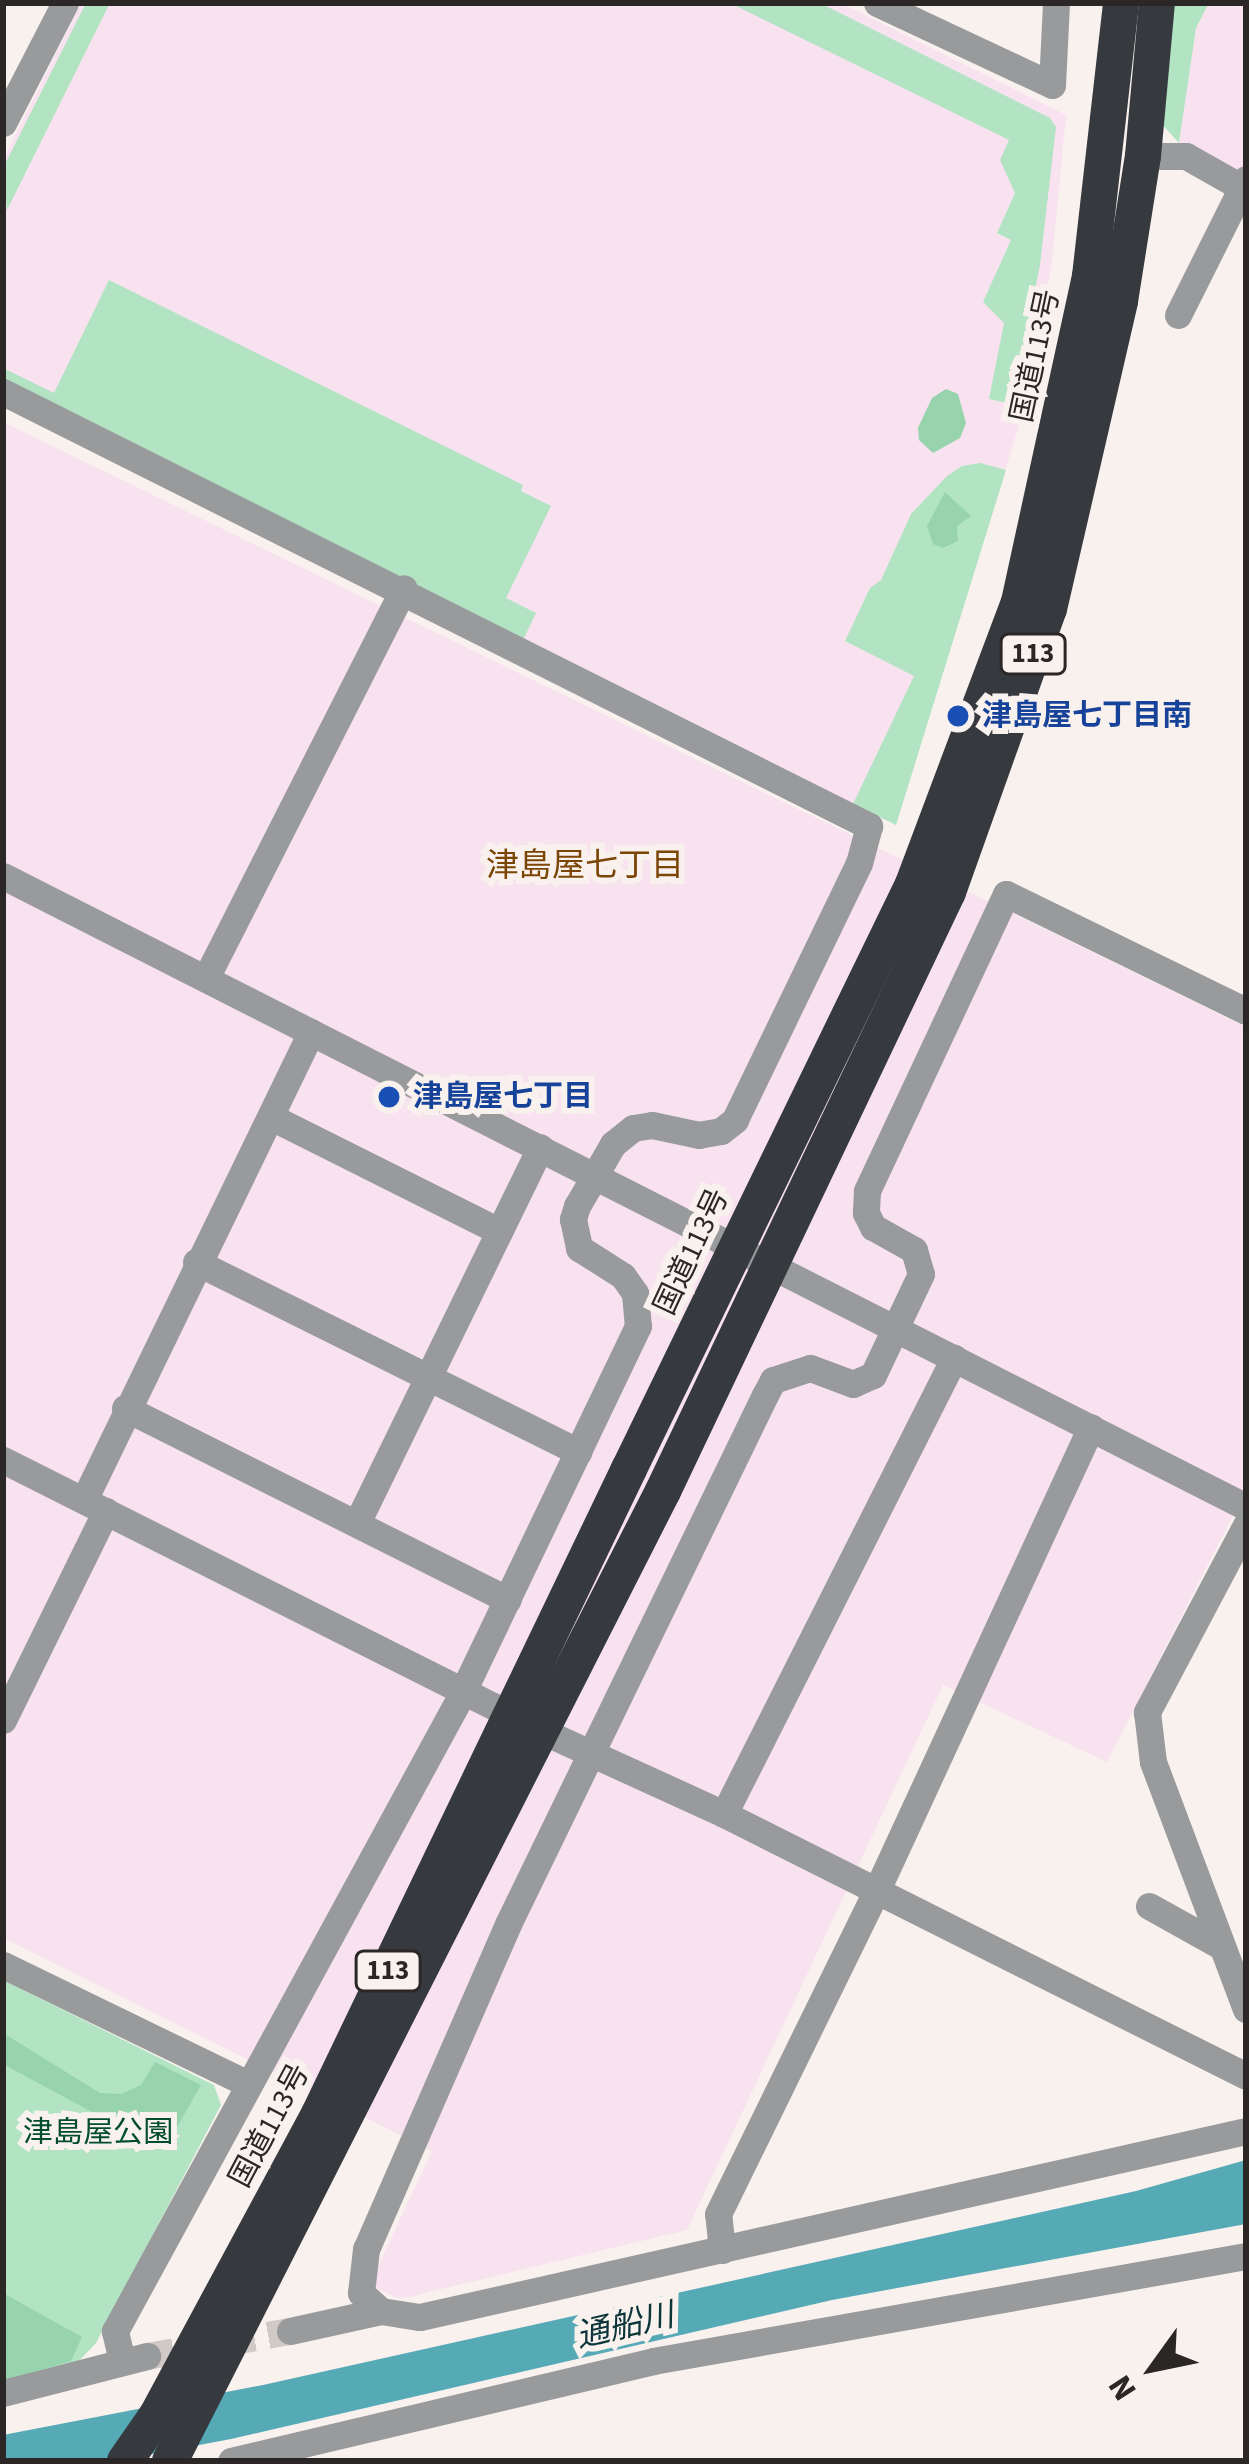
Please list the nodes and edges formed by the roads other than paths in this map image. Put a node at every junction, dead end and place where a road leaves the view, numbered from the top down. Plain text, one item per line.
1 (65, 3) edge
2 (878, 3) edge
3 (1056, 3) edge
4 (1121, 3) edge
5 (1156, 3) edge
6 (3, 123) edge
7 (1143, 156) junction
8 (1244, 185) edge
9 (1178, 315) dead end
10 (3, 392) edge
11 (404, 589) junction
12 (3, 876) edge
13 (206, 978) junction
14 (1246, 1011) edge
15 (311, 1032) junction
16 (271, 1118) junction
17 (540, 1147) junction
18 (594, 1175) junction
19 (499, 1231) junction
20 (734, 1245) junction
21 (196, 1262) junction
22 (774, 1266) junction
23 (896, 1327) junction
24 (954, 1358) junction
25 (427, 1378) junction
26 (124, 1408) junction
27 (1091, 1427) junction
28 (578, 1452) junction
29 (3, 1460) edge
30 (95, 1506) junction
31 (1246, 1507) edge
32 (357, 1522) junction
33 (1246, 1525) edge
34 (1226, 1565) junction
35 (1246, 1590) edge
36 (508, 1600) junction
37 (463, 1692) junction
38 (3, 1720) edge
39 (527, 1723) junction
40 (587, 1754) junction
41 (724, 1814) junction
42 (876, 1892) junction
43 (1148, 1906) dead end
44 (1221, 1946) junction
45 (3, 1965) edge
46 (1246, 2009) edge
47 (1246, 2076) edge
48 (246, 2083) junction
49 (1246, 2131) edge
50 (722, 2250) junction
51 (1246, 2255) edge
52 (381, 2311) junction
53 (290, 2331) tunnel mouth
54 (3, 2393) edge
55 (350, 2449) edge
56 (125, 2461) edge
57 (170, 2461) edge
58 (231, 2461) edge

1 - 6 street
2 - 3 street
4 - 20 highway, 国道113号 / 113
5 - 7 highway, 国道113号 / 113
7 - 8 street
7 - 22 highway, 国道113号 / 113
8 - 9 street
10 - 11 street
11 - 13 street
11 - 18 street
12 - 13 street
13 - 15 street
14 - 23 street
15 - 16 street
15 - 17 street
16 - 19 street
16 - 21 street
17 - 18 street
17 - 19 street
18 - 20 street
18 - 28 street
19 - 25 street
20 - 22 street
20 - 39 highway, 国道113号 / 113, bridge
21 - 25 street
21 - 26 street
22 - 23 street
22 - 39 highway, 国道113号 / 113, bridge
23 - 24 street
23 - 40 street
24 - 27 street
24 - 41 street
25 - 28 street
25 - 32 street
26 - 30 street
26 - 32 street
27 - 31 street
27 - 42 street
28 - 36 street
29 - 30 street
30 - 37 street
30 - 38 street
32 - 36 street
33 - 34 street
34 - 35 street
34 - 44 street
36 - 37 street
37 - 39 street
37 - 48 street
39 - 40 street
39 - 56 highway, 国道113号 / 113, bridge
39 - 57 highway, 国道113号 / 113, bridge
40 - 41 street
40 - 52 street
41 - 42 street
42 - 47 street
42 - 50 street
43 - 44 street
44 - 46 street
45 - 48 street
48 - 54 street
49 - 50 street
50 - 52 street
51 - 55 street
52 - 53 street
55 - 58 street

